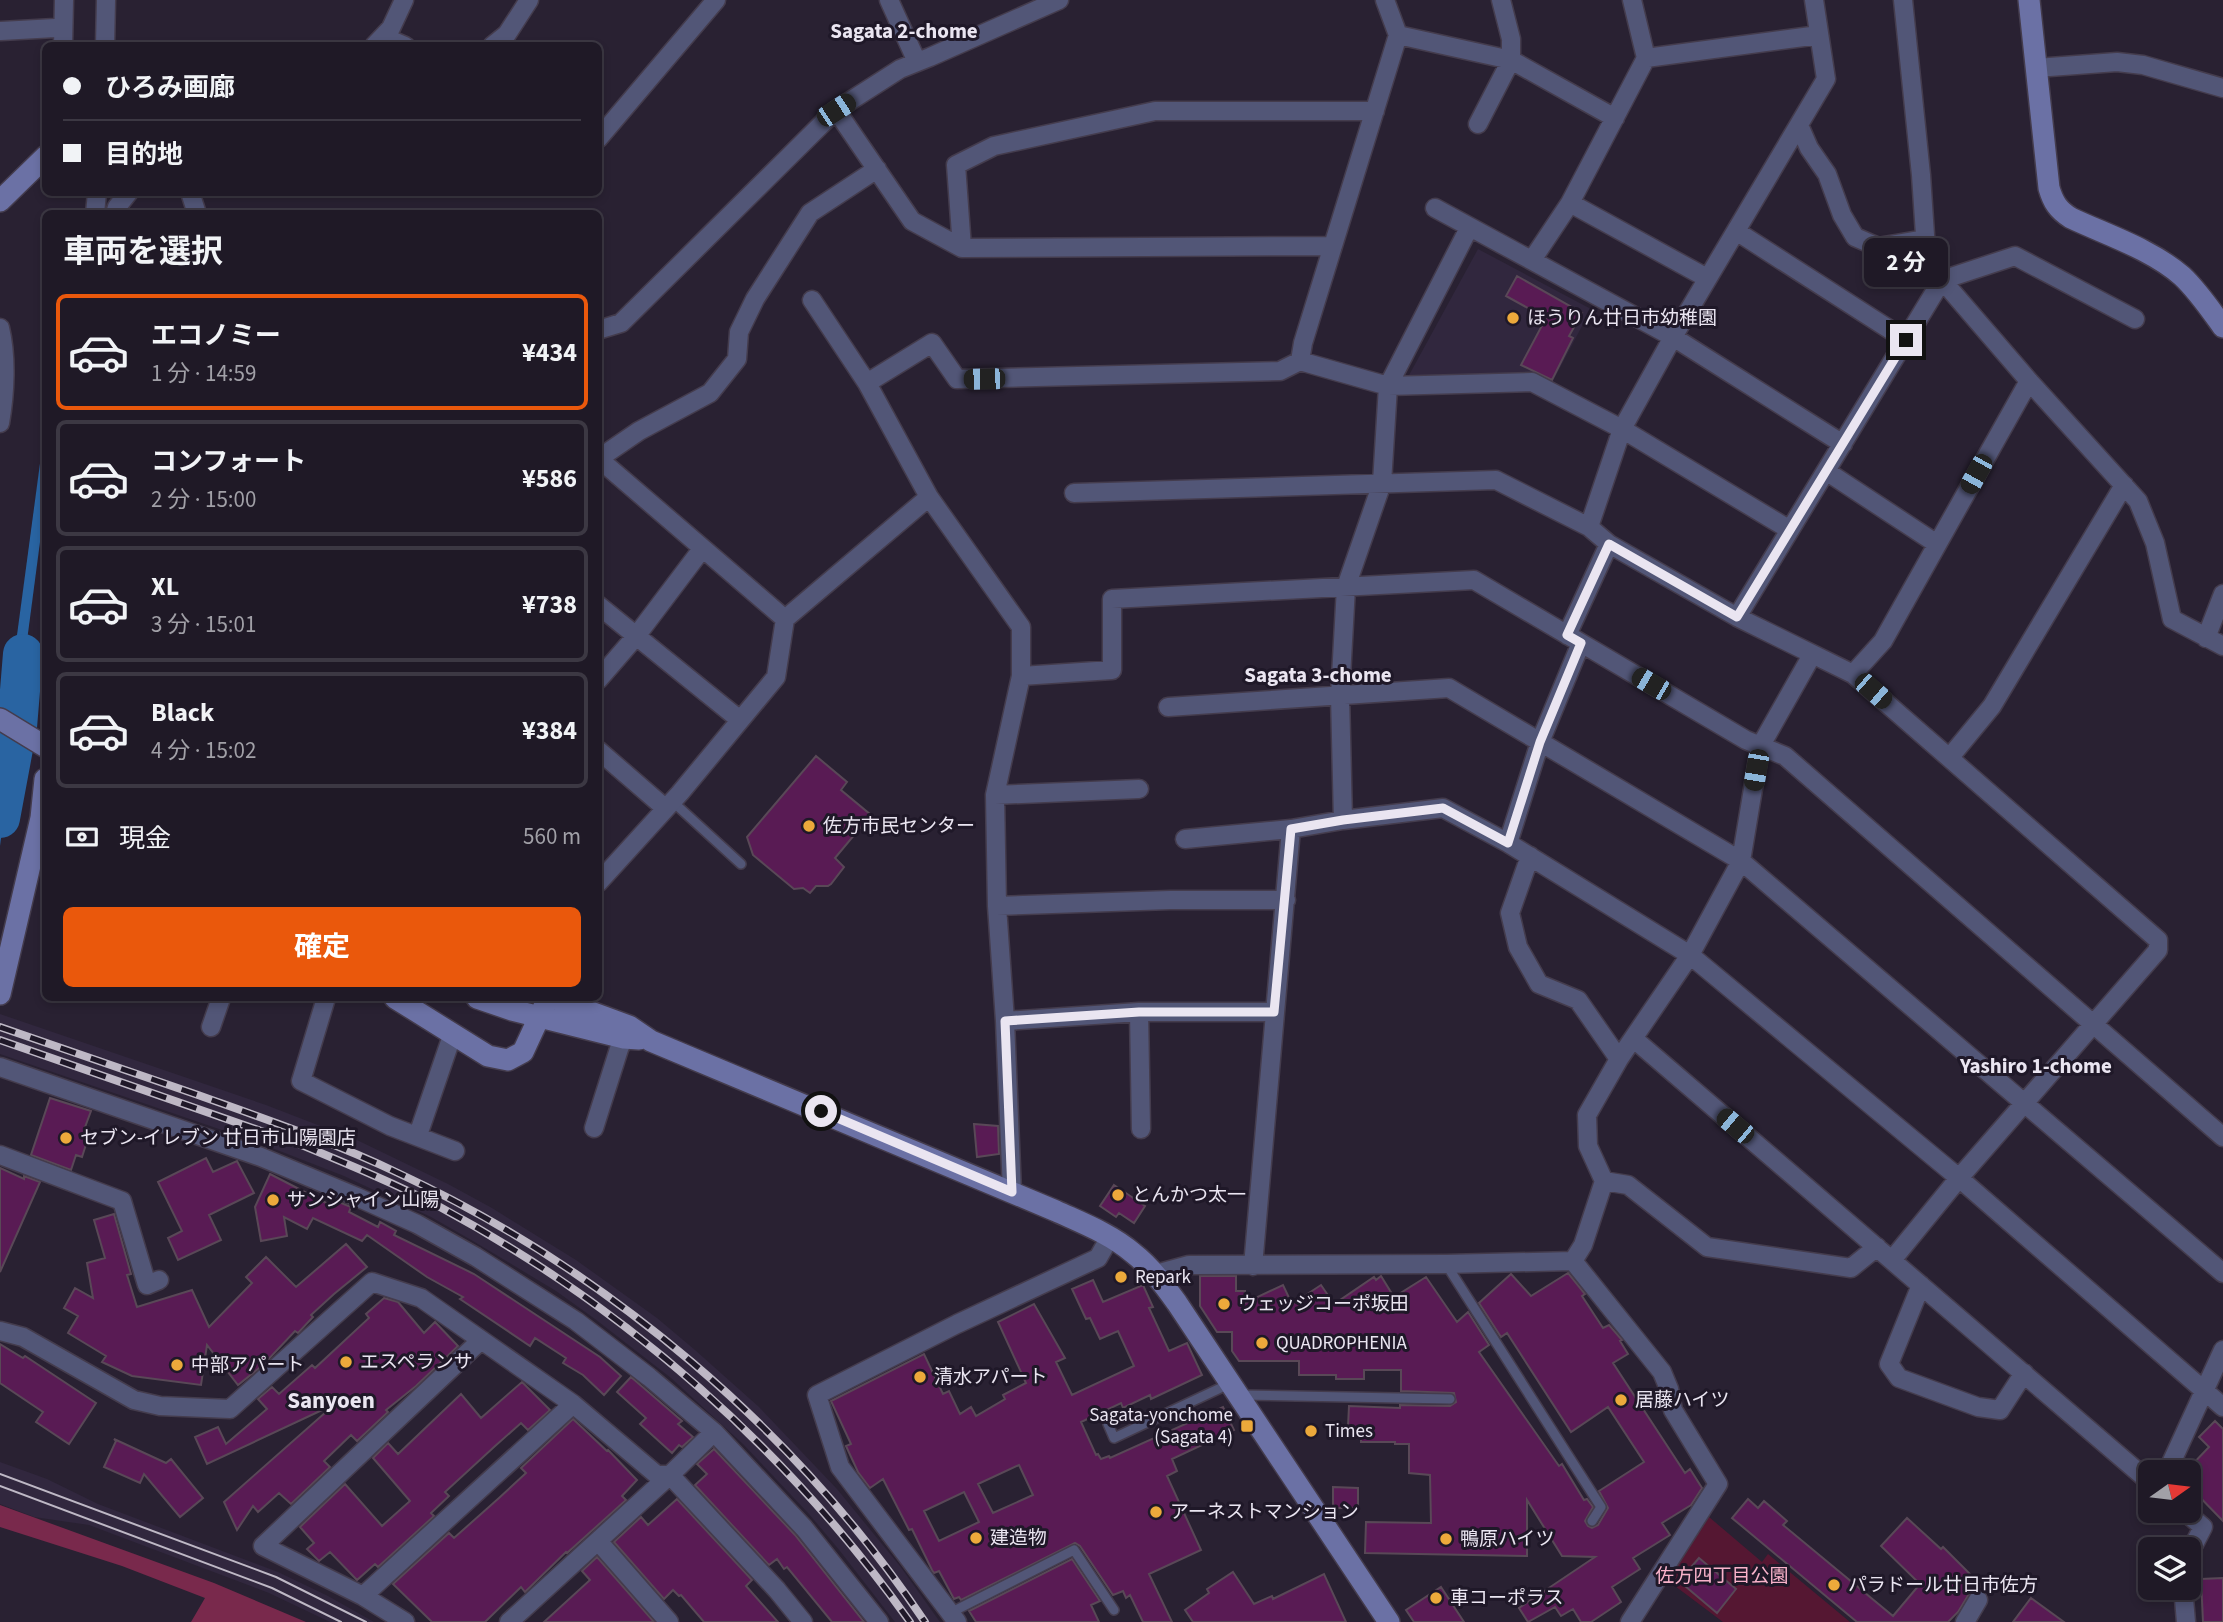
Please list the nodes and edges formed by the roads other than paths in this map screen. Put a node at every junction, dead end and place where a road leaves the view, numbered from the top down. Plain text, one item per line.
1 (64, 0) edge
2 (106, 0) edge
3 (404, 0) edge
4 (529, 0) edge
5 (716, 0) edge
6 (889, 0) edge
7 (1059, 0) edge
8 (1385, 0) edge
9 (1501, 0) edge
10 (1632, 0) edge
11 (1814, 0) edge
12 (1903, 0) edge
13 (2029, 0) edge
14 (55, 28) dead end
15 (0, 32) edge
16 (1398, 35) junction
17 (1819, 35) junction
18 (379, 41) edge
19 (63, 42) edge
20 (105, 42) edge
21 (497, 42) edge
22 (1646, 58) junction
23 (1511, 60) junction
24 (917, 62) junction
25 (2036, 68) junction
26 (2223, 88) edge
27 (836, 110) junction
28 (1375, 111) junction
29 (1615, 118) junction
30 (1478, 124) dead end
31 (1798, 125) junction
32 (602, 134) edge
33 (42, 160) edge
34 (877, 169) junction
35 (0, 201) edge
36 (1570, 203) junction
37 (1435, 208) dead end
38 (1469, 228) junction
39 (1736, 231) junction
40 (1925, 239) junction
41 (1333, 246) junction
42 (962, 248) junction
43 (1532, 260) junction
44 (1707, 278) junction
45 (1942, 281) junction
46 (812, 300) dead end
47 (2135, 319) dead end
48 (2223, 327) edge
49 (602, 329) edge
50 (1673, 337) junction
51 (1, 338) edge
52 (1906, 340) junction
53 (1300, 361) junction
54 (2029, 380) junction
55 (867, 383) junction
56 (1388, 386) junction
57 (0, 423) edge
58 (1622, 429) junction
59 (1843, 444) junction
60 (602, 456) edge
61 (602, 462) edge
62 (1826, 471) junction
63 (1382, 484) junction
64 (2124, 485) junction
65 (1074, 493) dead end
66 (929, 497) junction
67 (1590, 527) junction
68 (1790, 530) junction
69 (1609, 544) junction
70 (1937, 544) junction
71 (702, 549) junction
72 (1346, 587) junction
73 (2223, 594) edge
74 (602, 608) edge
75 (1737, 617) junction
76 (785, 619) junction
77 (637, 635) junction
78 (2206, 638) junction
79 (1574, 639) junction
80 (2223, 646) edge
81 (1812, 655) junction
82 (1853, 674) junction
83 (602, 675) edge
84 (1021, 676) junction
85 (1340, 695) junction
86 (1168, 707) dead end
87 (0, 719) edge
88 (740, 720) junction
89 (1540, 742) junction
90 (42, 745) edge
91 (1760, 747) junction
92 (602, 753) edge
93 (1950, 757) junction
94 (1139, 789) dead end
95 (995, 795) junction
96 (669, 805) junction
97 (42, 811) edge
98 (1343, 820) junction
99 (1291, 829) junction
100 (1185, 839) dead end
101 (1508, 843) junction
102 (1530, 856) junction
103 (1741, 861) junction
104 (741, 864) dead end
105 (602, 879) edge
106 (1286, 900) junction
107 (998, 906) junction
108 (1690, 955) junction
109 (0, 994) edge
110 (220, 1001) edge
111 (325, 1001) edge
112 (400, 1001) edge
113 (486, 1001) edge
114 (547, 1004) edge
115 (1139, 1012) junction
116 (1274, 1012) junction
117 (1005, 1021) junction
118 (2093, 1023) junction
119 (211, 1027) dead end
120 (627, 1032) junction
121 (453, 1033) junction
122 (1634, 1039) junction
123 (1619, 1059) junction
124 (0, 1067) edge
125 (2025, 1102) junction
126 (594, 1128) dead end
127 (1141, 1129) dead end
128 (418, 1135) junction
129 (2223, 1137) edge
130 (455, 1151) dead end
131 (0, 1155) edge
132 (1959, 1178) junction
133 (1604, 1181) junction
134 (1012, 1192) junction
135 (1110, 1237) junction
136 (1877, 1247) junction
137 (1892, 1260) junction
138 (1573, 1261) junction
139 (1446, 1264) junction
140 (1253, 1266) junction
141 (2223, 1273) edge
142 (1156, 1275) junction
143 (159, 1280) dead end
144 (1921, 1284) junction
145 (0, 1331) edge
146 (480, 1341) junction
147 (2223, 1350) edge
148 (2024, 1374) junction
149 (1234, 1389) junction
150 (2205, 1391) junction
151 (1450, 1399) dead end
152 (573, 1404) junction
153 (2223, 1407) edge
154 (1108, 1424) dead end
155 (714, 1432) junction
156 (2173, 1460) edge
157 (2138, 1472) edge
158 (670, 1475) junction
159 (1592, 1521) dead end
160 (598, 1541) junction
161 (363, 1596) junction
162 (1978, 1600) dead end
163 (2184, 1600) edge
164 (1114, 1610) dead end
165 (953, 1618) edge
166 (404, 1622) edge
167 (509, 1622) edge
168 (669, 1622) edge
169 (803, 1622) edge
170 (879, 1622) edge
171 (1390, 1622) edge
172 (1630, 1622) edge
173 (1965, 1622) edge
174 (2186, 1622) edge

1 - 19 street
2 - 20 street
3 - 18 street
4 - 21 street
5 - 32 street
6 - 24 street
7 - 24 street
8 - 16 street
9 - 23 street
10 - 22 street
11 - 17 street
12 - 40 street
13 - 25 street
14 - 15 street
16 - 23 street
16 - 28 street
17 - 22 street
17 - 31 street
22 - 29 street
23 - 29 street
23 - 30 street
24 - 27 street
25 - 26 street
25 - 48 street
27 - 34 street
27 - 49 street
28 - 41 street
28 - 42 street
29 - 36 street
31 - 39 street
31 - 40 street
33 - 35 street
34 - 42 street
34 - 60 street
36 - 43 street
36 - 44 street
37 - 38 street
38 - 43 street
38 - 56 street
39 - 44 street
39 - 52 street
40 - 45 street
41 - 42 street
41 - 53 street
43 - 50 street
44 - 50 street
45 - 47 street
45 - 52 street
45 - 54 street
46 - 55 street
50 - 58 street
50 - 59 street
51 - 57 street
52 - 59 street
53 - 55 street
53 - 56 street
54 - 64 street
54 - 70 street
55 - 66 street
56 - 58 street
56 - 63 street
58 - 67 street
58 - 68 street
59 - 62 street
61 - 71 street
62 - 68 street
62 - 70 street
63 - 65 street
63 - 67 street
63 - 72 street
64 - 78 street
64 - 93 street
66 - 76 street
66 - 84 street
67 - 69 street
68 - 75 street
69 - 75 street
69 - 79 street
70 - 82 street
71 - 76 street
71 - 77 street
72 - 79 street
72 - 84 street
72 - 85 street
73 - 78 street
74 - 77 street
75 - 81 street
76 - 88 street
77 - 83 street
77 - 88 street
78 - 80 street
79 - 89 street
79 - 91 street
81 - 82 street
81 - 91 street
82 - 93 street
84 - 95 street
85 - 86 street
85 - 89 street
85 - 98 street
87 - 90 street
88 - 96 street
89 - 101 street
89 - 103 street
91 - 103 street
91 - 118 street
92 - 96 street
93 - 118 street
94 - 95 street
95 - 107 street
96 - 104 lane
96 - 105 street
97 - 109 street
98 - 99 street
98 - 101 street
99 - 100 street
99 - 106 street
101 - 102 street
102 - 108 street
102 - 123 street
103 - 108 street
103 - 125 street
106 - 107 street
106 - 116 street
107 - 117 street
108 - 122 street
108 - 132 street
110 - 119 street
111 - 128 street
112 - 121 street
113 - 114 street
114 - 120 street
114 - 121 street
115 - 116 street
115 - 117 street
115 - 127 street
116 - 140 street
117 - 134 street
118 - 125 street
118 - 129 street
120 - 126 street
120 - 134 street
121 - 128 street
122 - 123 street
122 - 136 street
123 - 133 street
124 - 155 street
125 - 132 street
125 - 141 street
128 - 130 street
131 - 143 street
132 - 137 street
132 - 150 street
133 - 136 street
133 - 138 street
134 - 135 street
135 - 142 street
135 - 165 street
136 - 137 street
137 - 144 street
138 - 139 street
138 - 172 street
139 - 140 street
139 - 159 lane
140 - 142 street
142 - 149 street
144 - 148 street
144 - 148 street
145 - 146 street
146 - 152 street
146 - 161 street
147 - 150 street
148 - 157 street
149 - 151 lane
149 - 154 lane
149 - 171 street
150 - 153 street
150 - 156 street
152 - 158 street
152 - 161 street
155 - 158 street
155 - 170 street
158 - 160 street
158 - 169 street
160 - 167 street
160 - 168 street
161 - 166 street
162 - 173 street
163 - 174 street
164 - 165 lane

